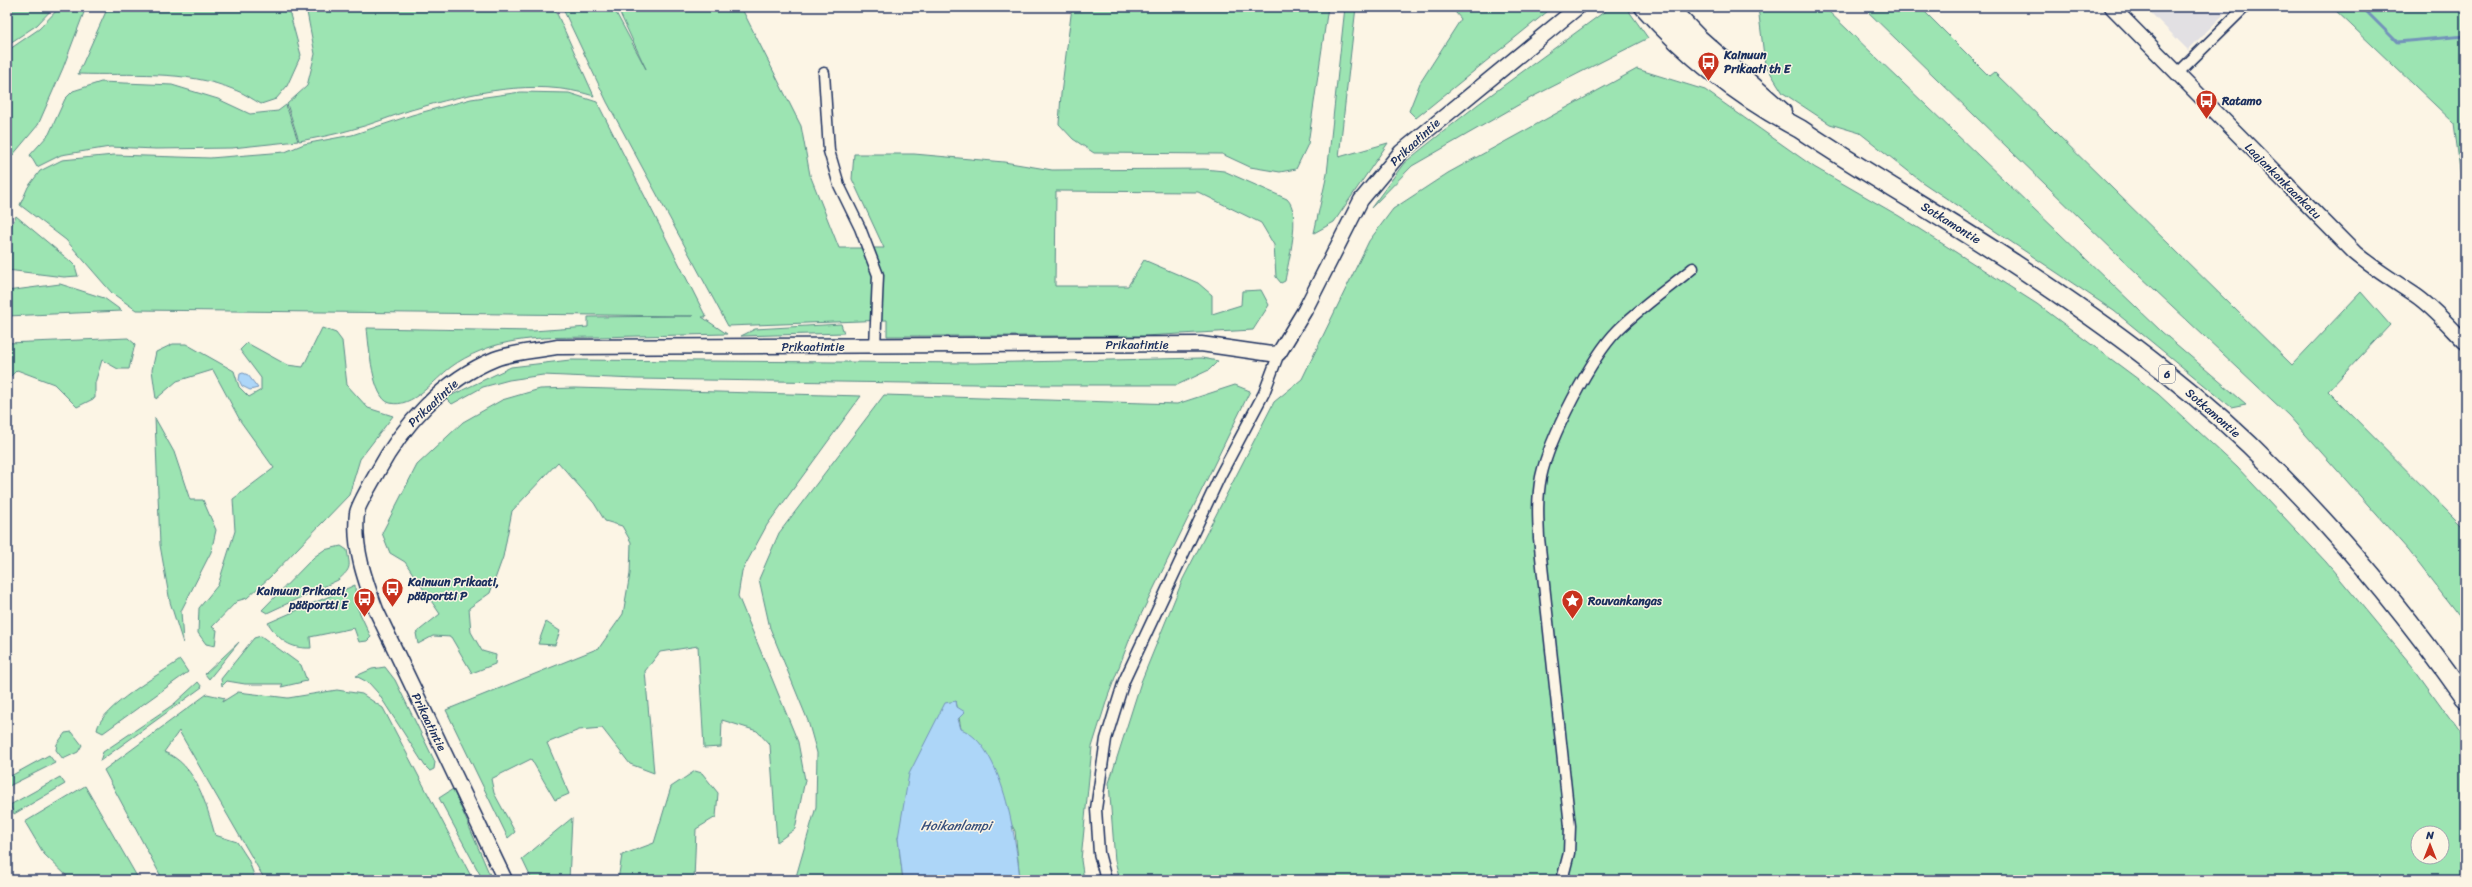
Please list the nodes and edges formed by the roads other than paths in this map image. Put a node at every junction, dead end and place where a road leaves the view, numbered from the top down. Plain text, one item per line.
1 (1578, 7) edge
2 (1644, 7) edge
3 (1668, 7) edge
4 (2112, 7) edge
5 (2242, 8) edge
6 (824, 73) dead end
7 (2178, 73) junction
8 (1800, 129) junction
9 (1693, 268) dead end
10 (2465, 342) edge
11 (875, 347) junction
12 (1279, 353) junction
13 (2465, 698) edge
14 (506, 880) edge
15 (1106, 880) edge
16 (1562, 880) edge

1 - 12 street, Prikaatintie
2 - 8 highway, Sotkamontie / 6
3 - 8 highway, Sotkamontie / 6
4 - 7 street, Laajankankaankatu
5 - 7 street
6 - 11 street
7 - 10 street, Laajankankaankatu
8 - 13 highway, Sotkamontie / 6
9 - 16 street
11 - 12 street, Prikaatintie
11 - 14 street, Prikaatintie
12 - 15 street

